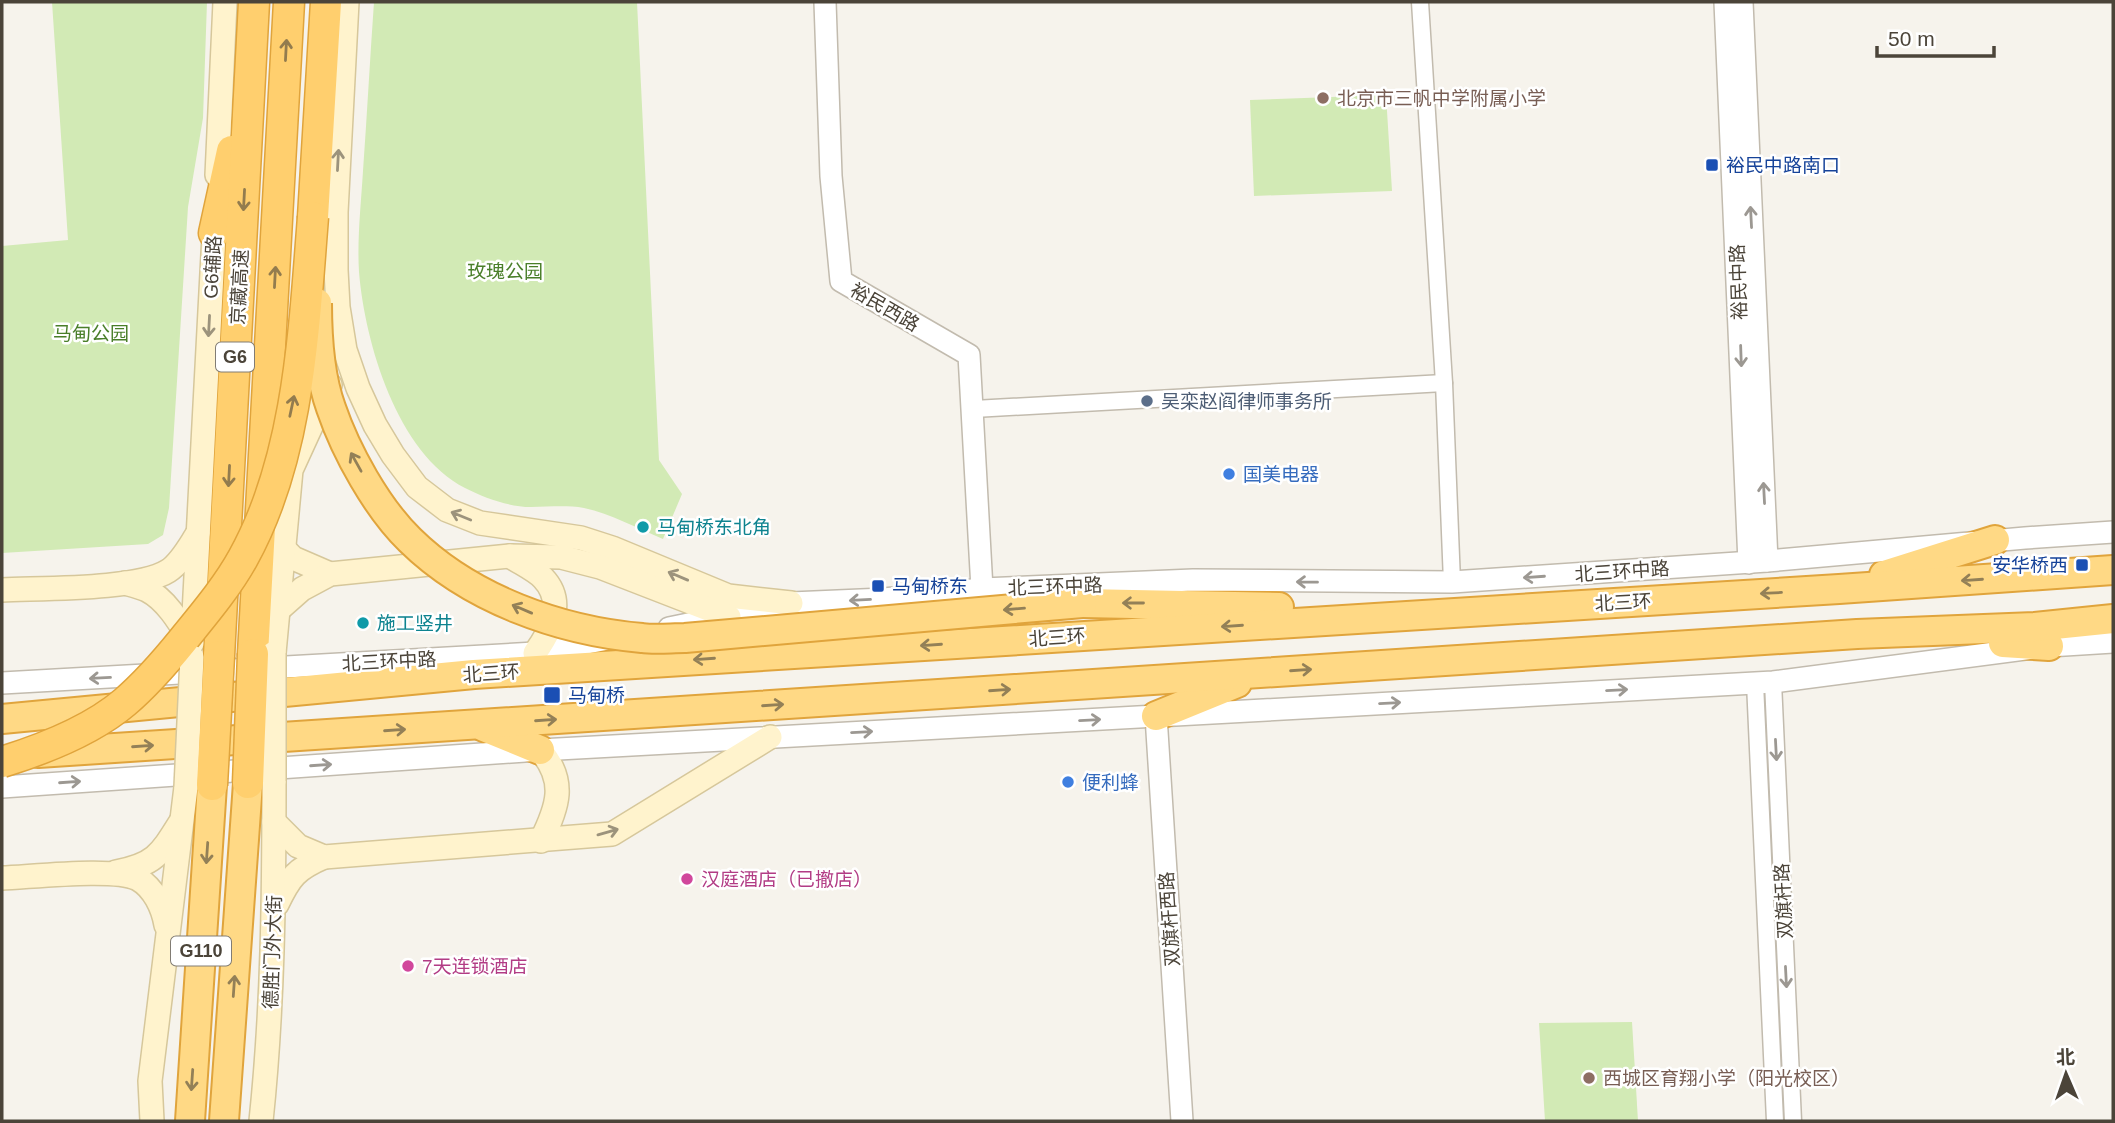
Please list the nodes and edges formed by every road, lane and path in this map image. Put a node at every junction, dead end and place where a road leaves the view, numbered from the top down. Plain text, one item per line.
1 (225, 2) edge
2 (254, 2) edge
3 (289, 2) edge
4 (326, 2) edge
5 (347, 2) edge
6 (825, 2) edge
7 (1420, 2) edge
8 (1725, 2) edge
9 (1742, 2) edge
10 (252, 58) junction
11 (325, 214) junction
12 (214, 233) junction
13 (345, 350) junction
14 (270, 371) junction
15 (1444, 383) junction
16 (974, 409) junction
17 (2113, 532) edge
18 (198, 533) junction
19 (1995, 540) junction
20 (283, 548) junction
21 (510, 556) junction
22 (1758, 562) junction
23 (2113, 570) edge
24 (330, 574) junction
25 (1452, 582) junction
26 (125, 583) junction
27 (982, 589) junction
28 (1839, 589) junction
29 (2, 590) edge
30 (791, 603) junction
31 (1446, 612) junction
32 (729, 617) junction
33 (2113, 619) edge
34 (1857, 634) junction
35 (270, 638) junction
36 (2113, 642) edge
37 (2049, 646) junction
38 (201, 652) junction
39 (535, 653) junction
40 (1261, 673) junction
41 (474, 674) junction
42 (1764, 682) junction
43 (2, 683) edge
44 (1156, 716) junction
45 (2, 719) edge
46 (478, 724) junction
47 (770, 737) junction
48 (540, 750) junction
49 (2, 755) edge
50 (2, 762) edge
51 (261, 782) junction
52 (2, 786) edge
53 (199, 786) junction
54 (182, 821) junction
55 (274, 822) junction
56 (541, 841) junction
57 (324, 856) junction
58 (109, 873) junction
59 (2, 878) edge
60 (274, 909) junction
61 (168, 935) junction
62 (152, 1121) edge
63 (190, 1121) edge
64 (225, 1121) edge
65 (261, 1121) edge
66 (1182, 1121) edge
67 (1775, 1121) edge
68 (1793, 1121) edge

1 - 12 main road, G6辅路
2 - 10 highway, 京藏高速 / G6
14 -> 3 highway, 京藏高速 / G6
4 - 11 highway
11 -> 5 main road
6 - 16 street, 裕民西路
7 - 15 street
8 -> 22 street, 裕民中路
22 -> 9 street, 裕民中路
10 - 12 highway
10 -> 38 highway, 京藏高速 / G6
11 - 13 main road
11 - 14 highway
31 -> 11 highway, bridge
50 -> 11 highway, bridge
12 -> 18 main road, G6辅路
13 - 20 main road
30 -> 13 main road
14 - 35 highway, 京藏高速 / G6
15 - 16 street
15 - 25 street
16 - 27 street, 裕民西路
17 - 19 street, 北三环中路
18 - 26 main road
18 - 38 main road, G6辅路
19 - 22 street, 北三环中路
19 - 28 highway
20 - 24 main road
20 - 35 main road
21 - 24 main road
21 - 32 main road
21 - 39 main road
22 -> 25 street, 北三环中路
23 -> 28 highway, 北三环
24 - 35 main road
25 -> 27 street, 北三环中路
26 - 29 main road
26 - 38 main road
27 -> 30 street, 北三环中路
28 -> 31 highway, 北三环
30 - 32 street, 北三环中路
31 -> 41 highway, 北三环
32 - 39 street, 北三环中路
33 - 34 highway
34 - 37 highway
40 -> 34 highway
35 - 51 highway, G6, bridge
36 - 37 street
37 - 42 street
38 - 53 highway, G6, bridge
39 - 41 highway
39 -> 43 street, 北三环中路
40 - 44 highway
46 -> 40 highway
41 - 45 highway, 北三环
44 -> 42 street
42 - 67 street
42 -> 68 street, 双旗杆路
47 -> 44 street
44 - 66 street, 双旗杆西路
46 - 48 highway
49 -> 46 highway
47 - 48 street
56 -> 47 main road
52 -> 48 street
48 - 56 main road
51 - 55 main road, 德胜门外大街
64 -> 51 highway, 德胜门外大街 / G110
53 - 54 main road
53 -> 63 highway, G110
54 - 58 main road
54 - 61 main road
55 - 57 main road
55 - 60 main road, 德胜门外大街
56 - 57 main road
57 - 60 main road
58 - 59 main road
58 - 61 main road
60 - 65 main road, 德胜门外大街
61 - 62 main road

